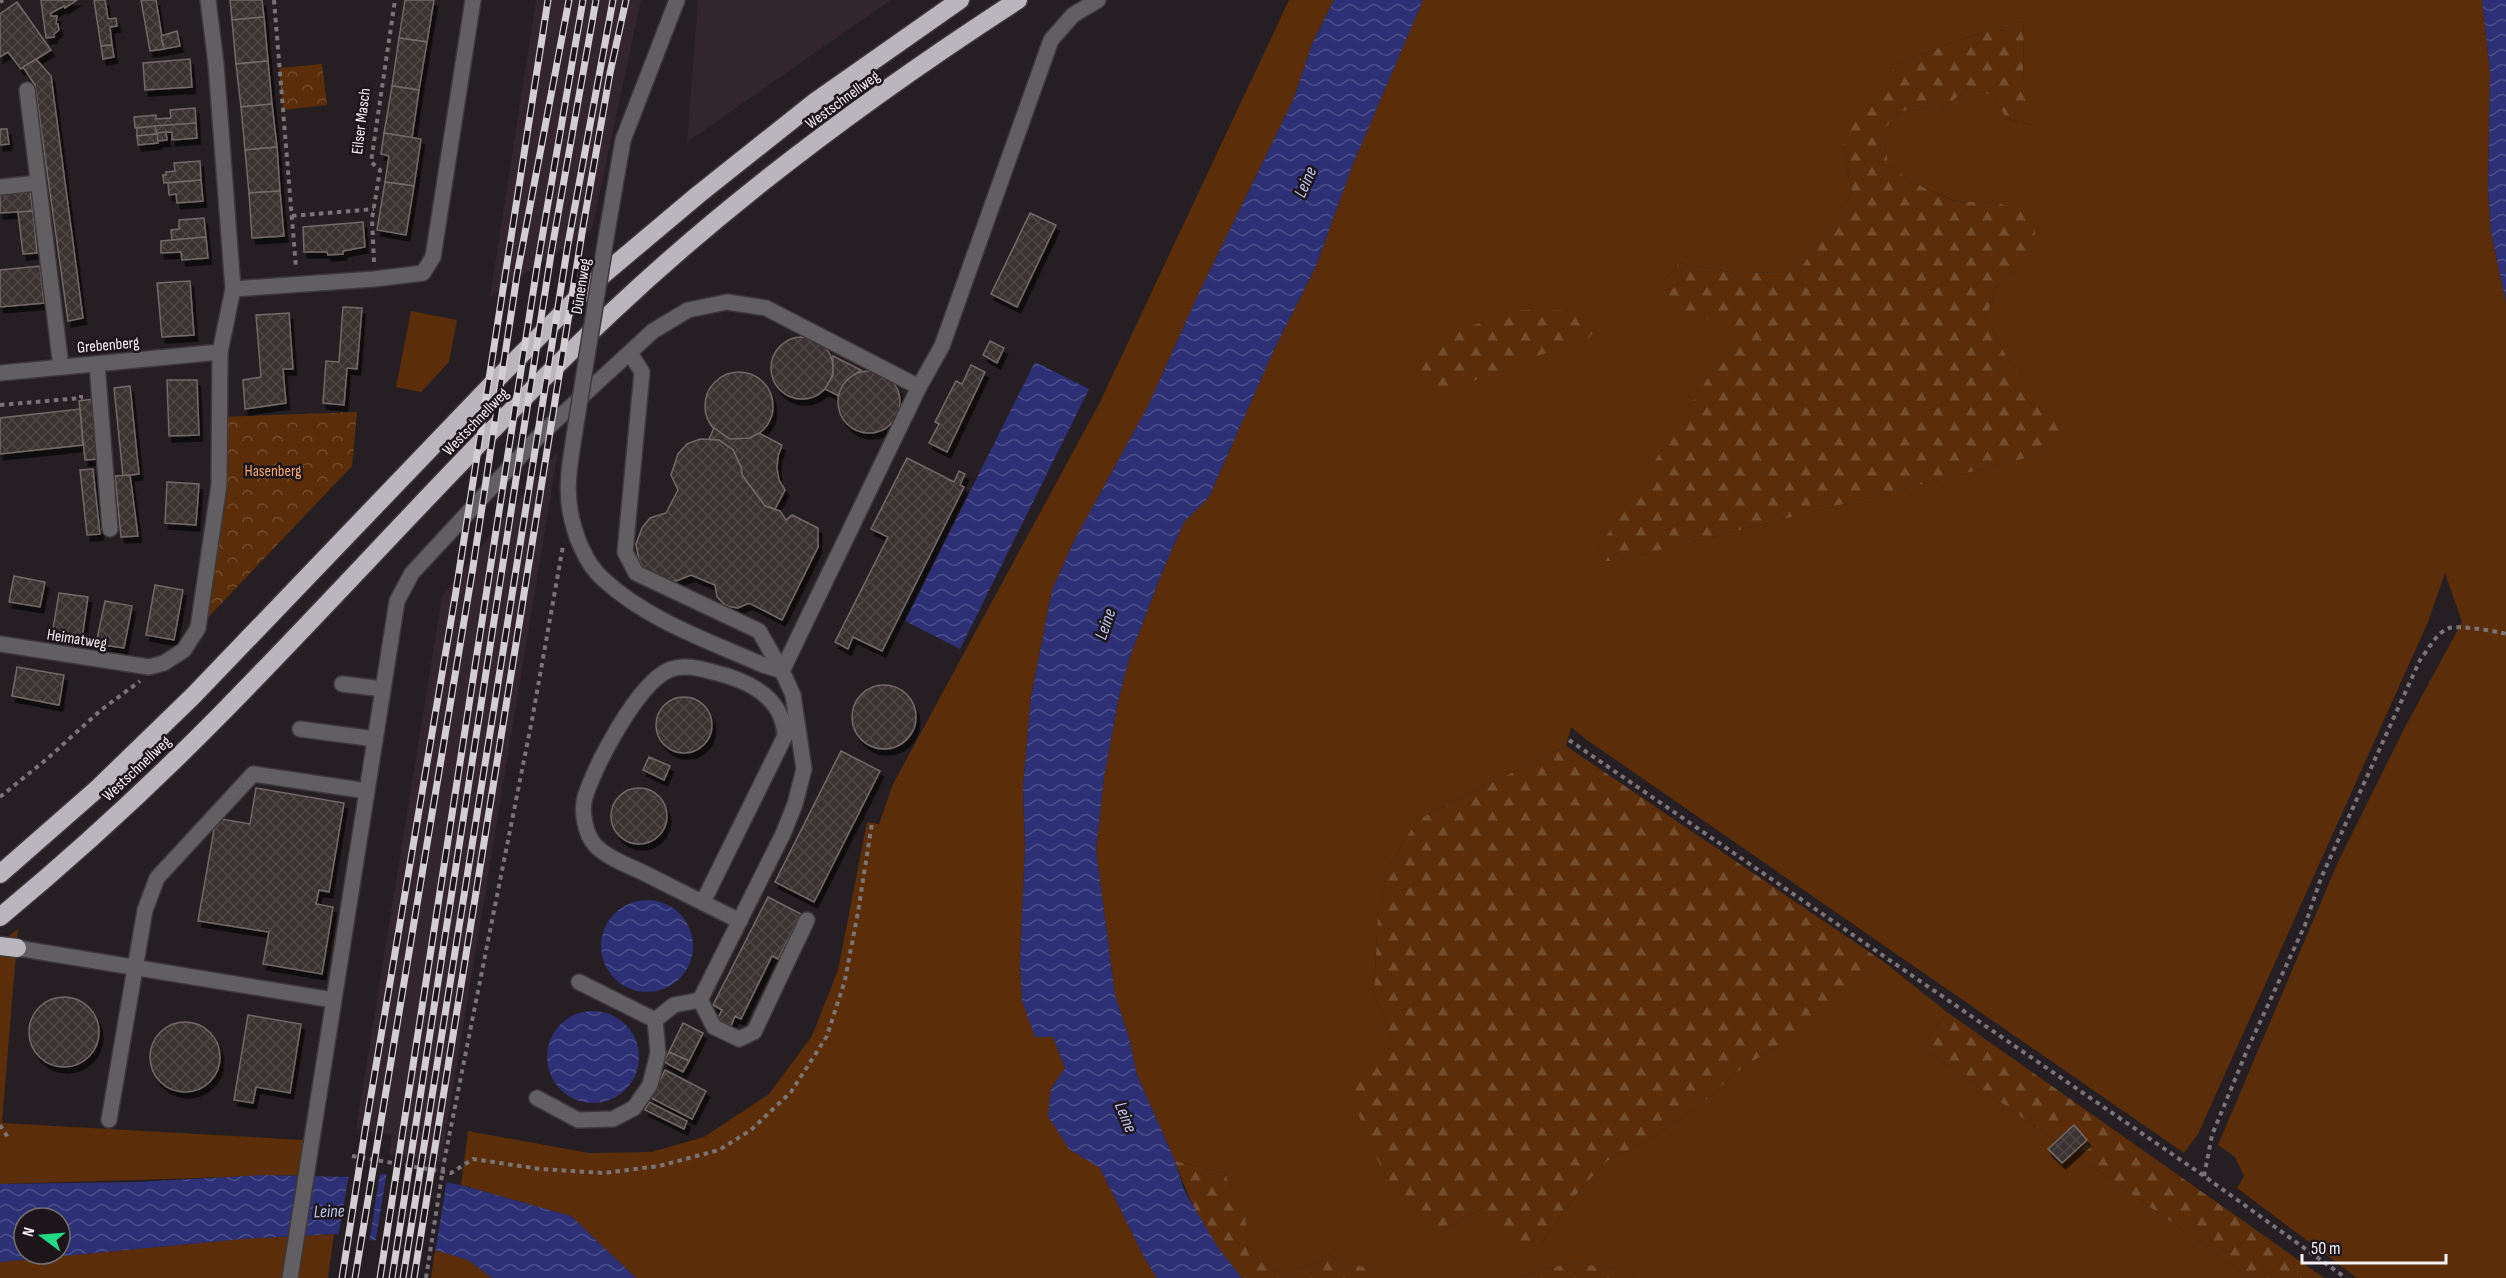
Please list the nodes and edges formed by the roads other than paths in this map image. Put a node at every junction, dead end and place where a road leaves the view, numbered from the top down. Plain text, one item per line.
1 (208, 0) edge
2 (473, 0) edge
3 (677, 0) edge
4 (960, 0) edge
5 (1018, 0) edge
6 (1098, 0) edge
7 (27, 90) dead end
8 (38, 183) junction
9 (0, 187) edge
10 (233, 289) junction
11 (220, 352) junction
12 (630, 353) junction
13 (62, 367) junction
14 (97, 370) junction
15 (0, 373) edge
16 (919, 387) junction
17 (110, 529) dead end
18 (0, 644) edge
19 (782, 671) junction
20 (342, 684) dead end
21 (383, 689) junction
22 (300, 729) dead end
23 (793, 736) junction
24 (375, 739) junction
25 (367, 791) junction
26 (0, 874) edge
27 (703, 902) junction
28 (0, 917) edge
29 (807, 920) dead end
30 (740, 921) junction
31 (8, 947) edge
32 (135, 966) junction
33 (579, 982) dead end
34 (333, 1000) junction
35 (700, 1000) junction
36 (655, 1020) junction
37 (537, 1098) dead end
38 (109, 1120) dead end
39 (290, 1278) edge

1 - 10 street
2 - 10 street
3 - 19 street, Dünenweg, bridge
4 - 26 highway, Westschnellweg
5 - 28 highway, Westschnellweg
6 - 16 street
7 - 8 street
8 - 9 street
8 - 13 street
10 - 11 street
11 - 14 street, Grebenberg
11 - 18 street, Heimatweg
12 - 16 street
12 - 19 street
12 - 21 street
13 - 14 street, Grebenberg
13 - 15 street, Grebenberg
14 - 17 street
16 - 19 street
19 - 23 street
20 - 21 street
21 - 24 street
22 - 24 street
23 - 27 street
23 - 27 street
23 - 30 street
24 - 25 street
25 - 32 street
25 - 34 street
27 - 30 street
29 - 35 street
30 - 35 street
31 - 32 street
32 - 34 street
32 - 38 street
33 - 36 street
34 - 39 street
35 - 36 street
36 - 37 street

